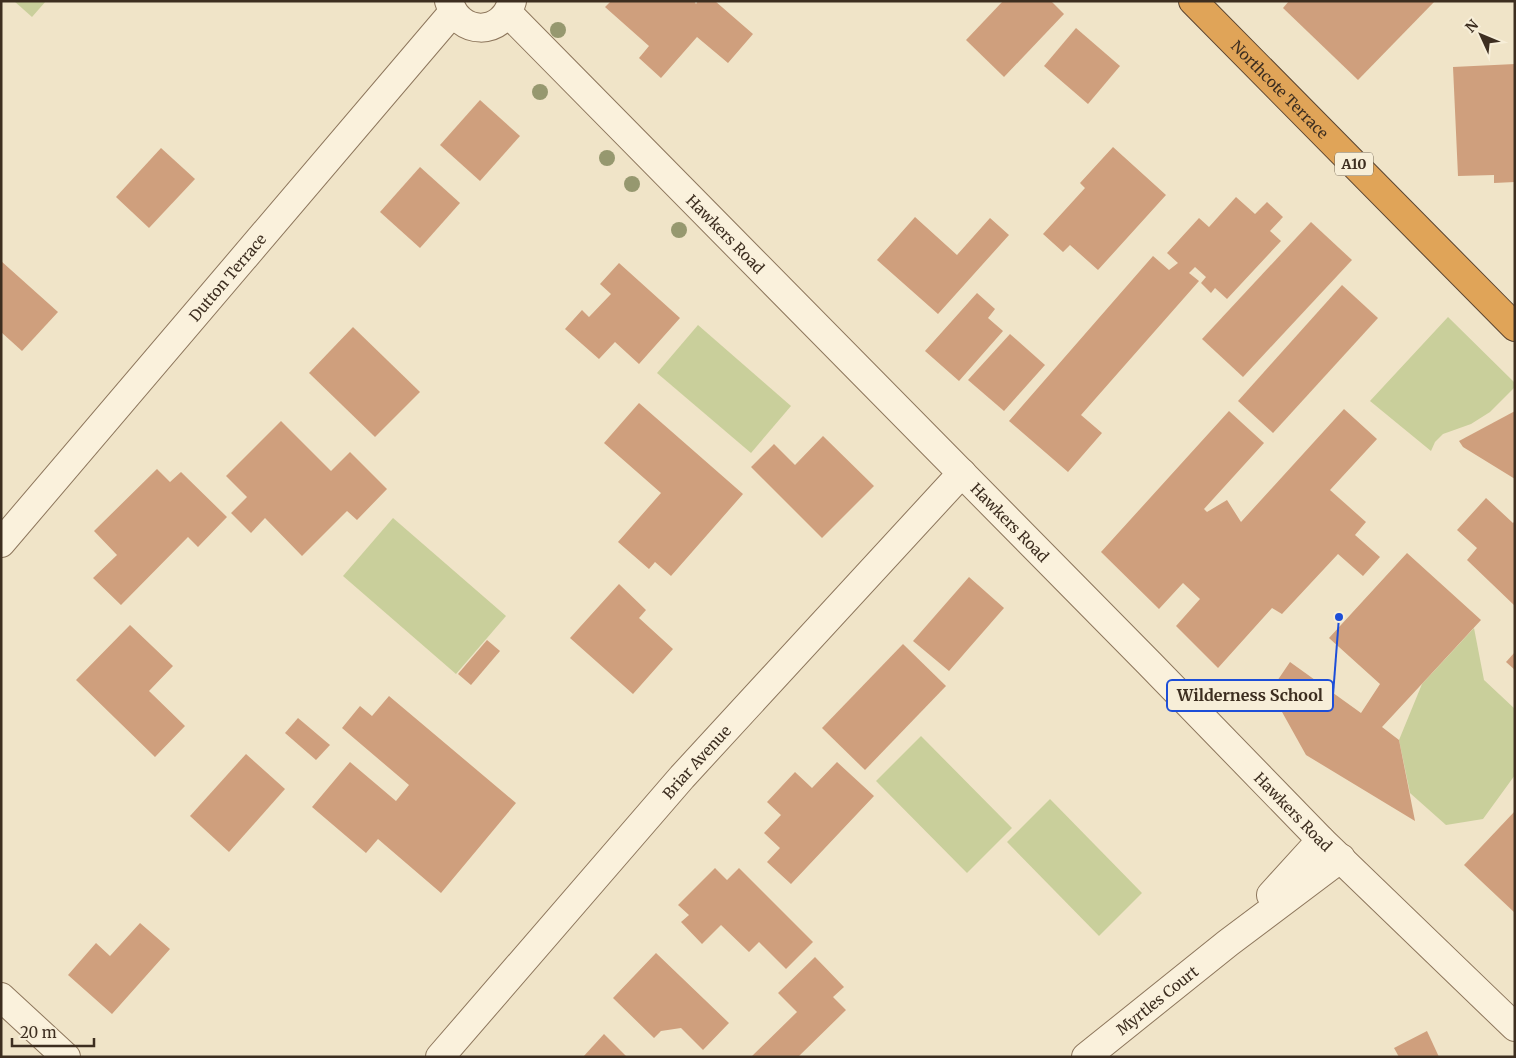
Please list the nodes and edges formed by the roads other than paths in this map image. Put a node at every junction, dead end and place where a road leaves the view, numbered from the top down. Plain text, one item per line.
1 (1193, 1) edge
2 (451, 7) edge
3 (510, 7) edge
4 (1515, 327) edge
5 (962, 473) junction
6 (1, 543) edge
7 (1331, 849) junction
8 (1, 997) edge
9 (1515, 1027) edge
10 (66, 1057) edge
11 (440, 1057) edge
12 (1086, 1057) edge

1 - 4 highway, Northcote Terrace / A10
2 - 3 street
2 - 6 street, Dutton Terrace
3 - 5 street, Hawkers Road
5 - 7 street, Hawkers Road
5 - 11 street, Briar Avenue
7 - 9 street, Hawkers Road
7 - 12 street, Myrtles Court
8 - 10 street

